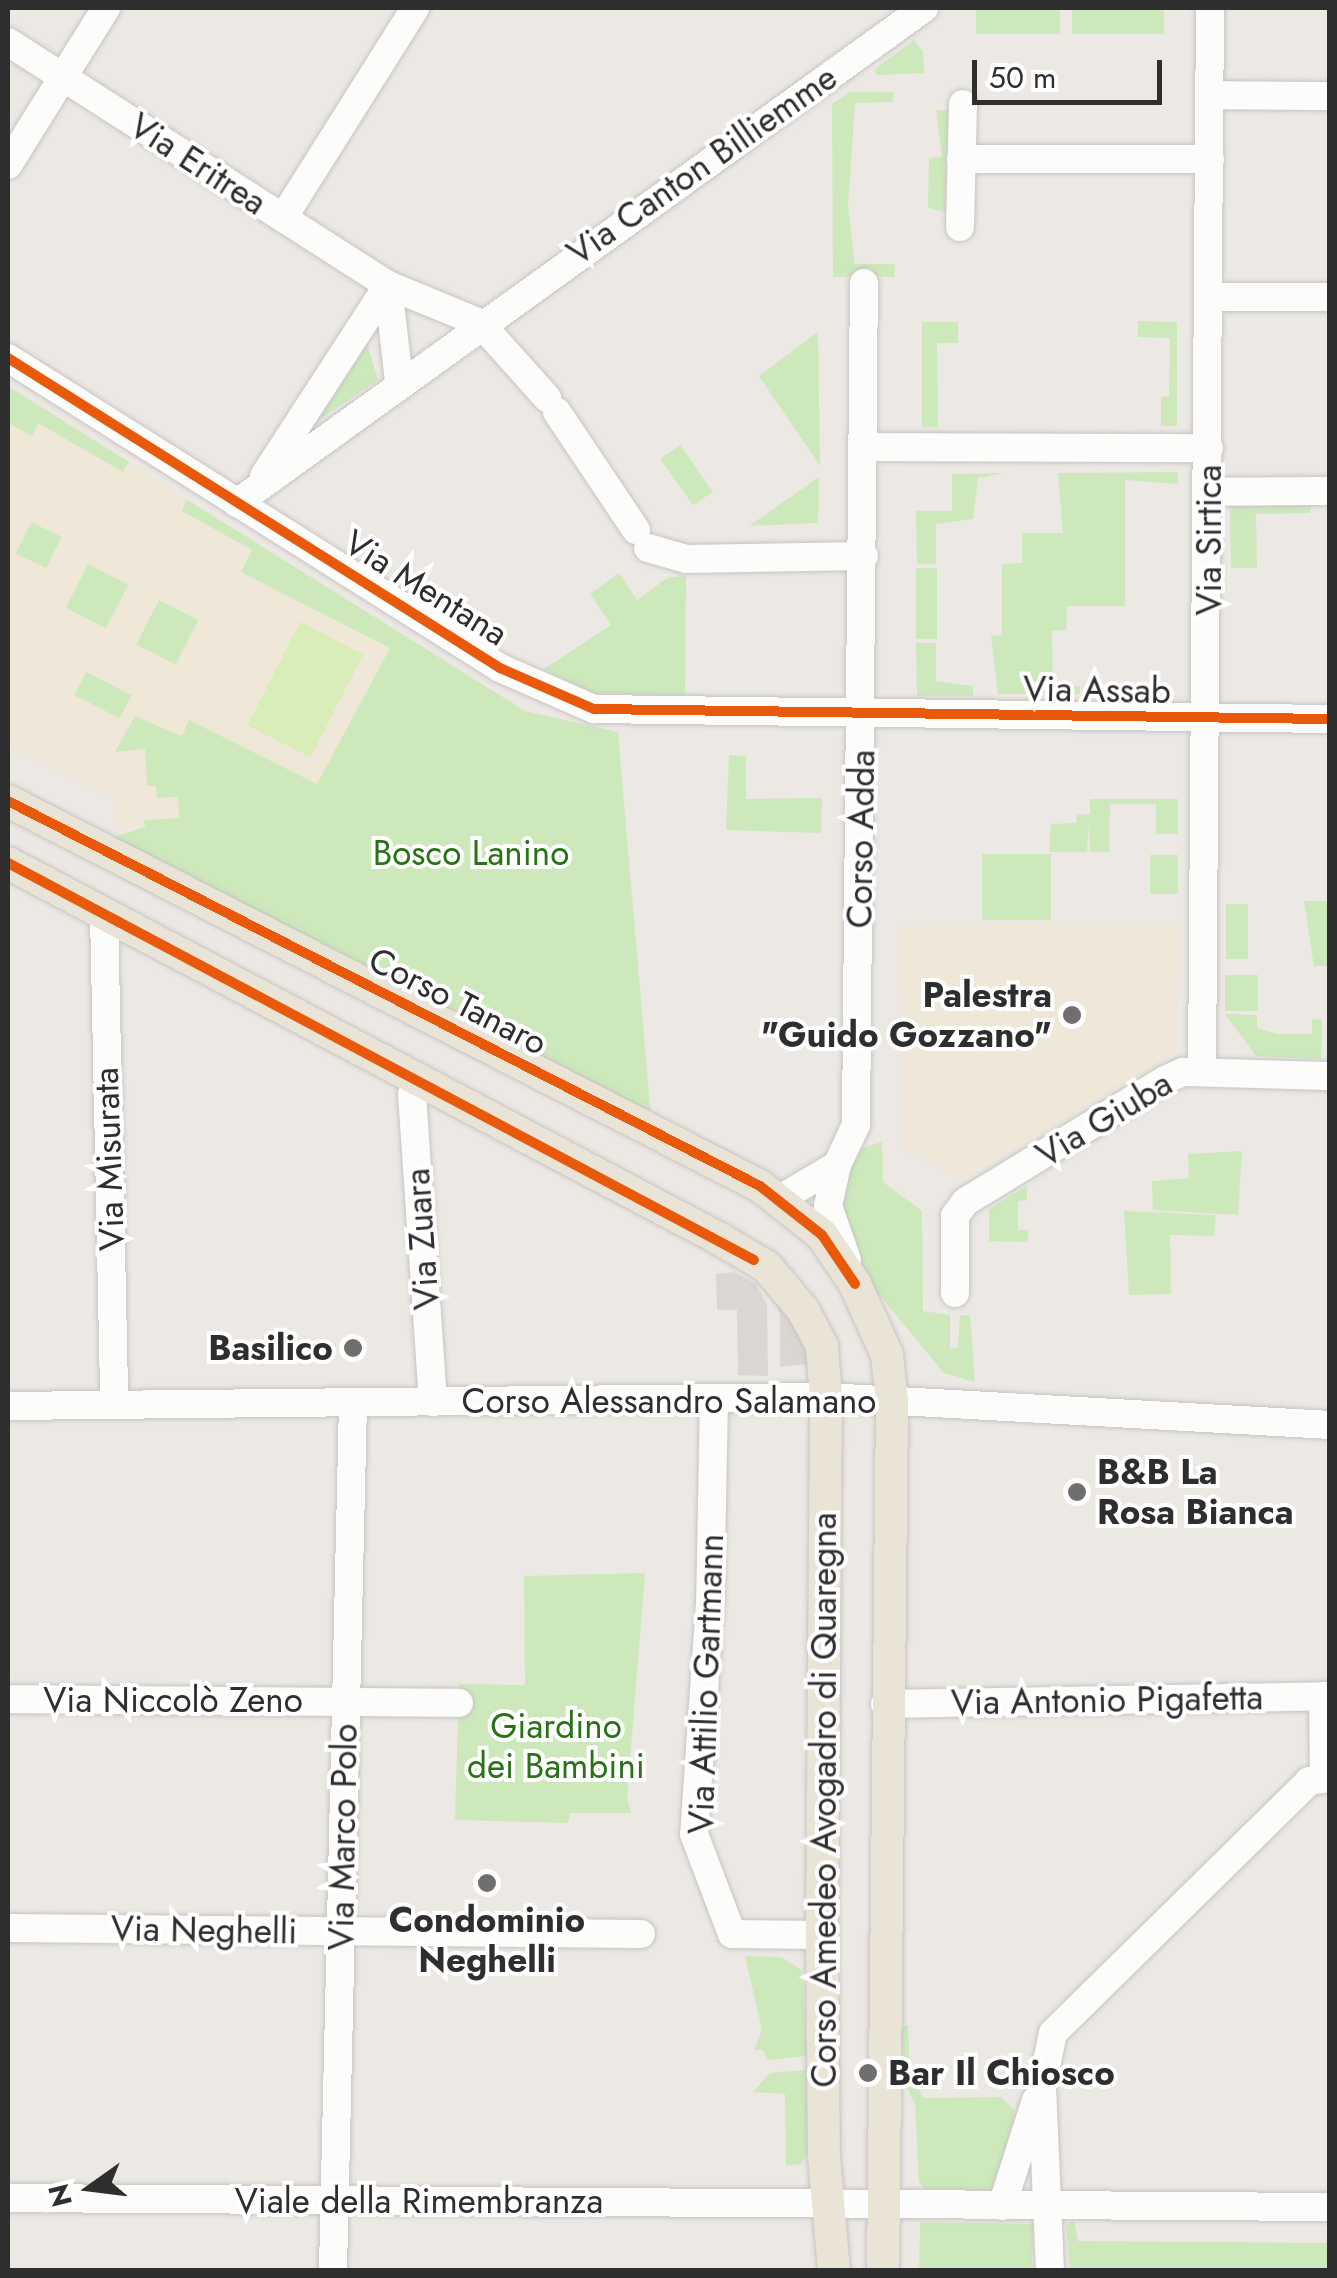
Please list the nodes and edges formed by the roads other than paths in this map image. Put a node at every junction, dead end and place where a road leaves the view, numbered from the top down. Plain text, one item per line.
1 (106, 8) edge
2 (414, 8) edge
3 (924, 8) edge
4 (1210, 8) edge
5 (8, 42) edge
6 (63, 78) junction
7 (1210, 96) junction
8 (1330, 96) edge
9 (963, 104) dead end
10 (961, 159) junction
11 (1210, 159) junction
12 (8, 165) edge
13 (283, 218) junction
14 (960, 227) dead end
15 (864, 283) dead end
16 (388, 285) junction
17 (1208, 297) junction
18 (1330, 297) edge
19 (480, 324) junction
20 (8, 358) edge
21 (399, 382) junction
22 (862, 447) junction
23 (1209, 448) junction
24 (261, 482) junction
25 (1330, 491) edge
26 (1209, 492) junction
27 (238, 504) junction
28 (864, 556) junction
29 (864, 715) junction
30 (1208, 718) junction
31 (1330, 719) edge
32 (8, 801) edge
33 (8, 863) edge
34 (104, 913) junction
35 (1202, 1072) junction
36 (1330, 1076) edge
37 (417, 1078) junction
38 (836, 1166) junction
39 (780, 1199) junction
40 (855, 1284) junction
41 (954, 1293) dead end
42 (714, 1398) junction
43 (826, 1398) junction
44 (892, 1400) junction
45 (433, 1402) junction
46 (353, 1403) junction
47 (114, 1404) junction
48 (8, 1406) edge
49 (1330, 1425) edge
50 (1326, 1696) edge
51 (8, 1699) edge
52 (346, 1700) junction
53 (459, 1703) dead end
54 (885, 1704) junction
55 (1327, 1778) edge
56 (8, 1928) edge
57 (340, 1931) junction
58 (641, 1934) dead end
59 (822, 1934) junction
60 (1042, 2085) junction
61 (8, 2198) edge
62 (334, 2201) junction
63 (830, 2203) junction
64 (883, 2205) junction
65 (1002, 2206) junction
66 (1046, 2206) junction
67 (1330, 2207) edge
68 (333, 2270) edge
69 (834, 2270) edge
70 (883, 2270) edge
71 (1050, 2270) edge

1 - 6 street
2 - 13 street
3 - 19 street, Via Canton Billiemme
4 - 7 street, Via Sirtica
5 - 6 street, Via Eritrea
6 - 12 street
6 - 13 street, Via Eritrea
7 - 8 street
7 - 11 street, Via Sirtica
9 - 10 street
10 - 11 street
10 - 14 street
11 - 17 street, Via Sirtica
13 - 16 street, Via Eritrea
15 - 22 street, Corso Adda
16 - 19 street
16 - 21 street
16 - 24 street, Via Canton Billiemme
17 - 18 street
17 - 23 street, Via Sirtica
19 - 21 street, Via Canton Billiemme
19 - 28 street
20 - 27 street, Via Mentana
21 - 24 street, Via Canton Billiemme
22 - 23 street
22 - 28 street, Corso Adda
23 - 26 street, Via Sirtica
24 - 27 street, Via Canton Billiemme
25 - 26 street
26 - 30 street, Via Sirtica
27 - 29 street, Via Mentana
28 - 29 street, Corso Adda
29 - 30 street, Via Assab
29 - 38 street, Corso Adda
30 - 31 street, Via Assab
30 - 35 street, Via Sirtica
32 - 39 main road, Corso Tanaro
33 - 34 main road
34 - 37 main road
34 - 47 street, Via Misurata
35 - 36 street, Via Giuba
35 - 41 street, Via Giuba
37 - 43 main road
37 - 45 street, Via Zuara
38 - 39 street
38 - 40 street, Corso Adda
39 - 40 main road, Corso Tanaro
40 - 44 main road, Corso Tanaro
42 - 43 street, Corso Alessandro Salamano
42 - 45 street, Corso Alessandro Salamano
42 - 59 street, Via Attilio Gartmann
43 - 44 street, Corso Alessandro Salamano
43 - 59 main road, Corso Amedeo Avogadro di Quaregna
44 - 49 street, Corso Alessandro Salamano
44 - 54 main road, Corso Amedeo Avogadro di Quaregna
45 - 46 street, Corso Alessandro Salamano
46 - 47 street, Corso Alessandro Salamano
46 - 52 street, Via Marco Polo
47 - 48 street, Corso Alessandro Salamano
50 - 54 street, Via Antonio Pigafetta
50 - 55 street
51 - 52 street, Via Niccolò Zeno
52 - 53 street, Via Niccolò Zeno
52 - 57 street, Via Marco Polo
54 - 64 main road, Corso Amedeo Avogadro di Quaregna
55 - 60 street
56 - 57 street, Via Neghelli
57 - 58 street, Via Neghelli
57 - 62 street, Via Marco Polo
59 - 63 main road, Corso Amedeo Avogadro di Quaregna
60 - 65 street
60 - 66 street
61 - 62 street, Viale della Rimembranza
62 - 63 street, Viale della Rimembranza
62 - 68 street, Via Marco Polo
63 - 64 street, Viale della Rimembranza
63 - 69 main road, Corso Amedeo Avogadro di Quaregna
64 - 65 street, Viale della Rimembranza
64 - 70 main road, Corso Amedeo Avogadro di Quaregna
65 - 66 street, Viale della Rimembranza
66 - 67 street, Viale della Rimembranza
66 - 71 street

